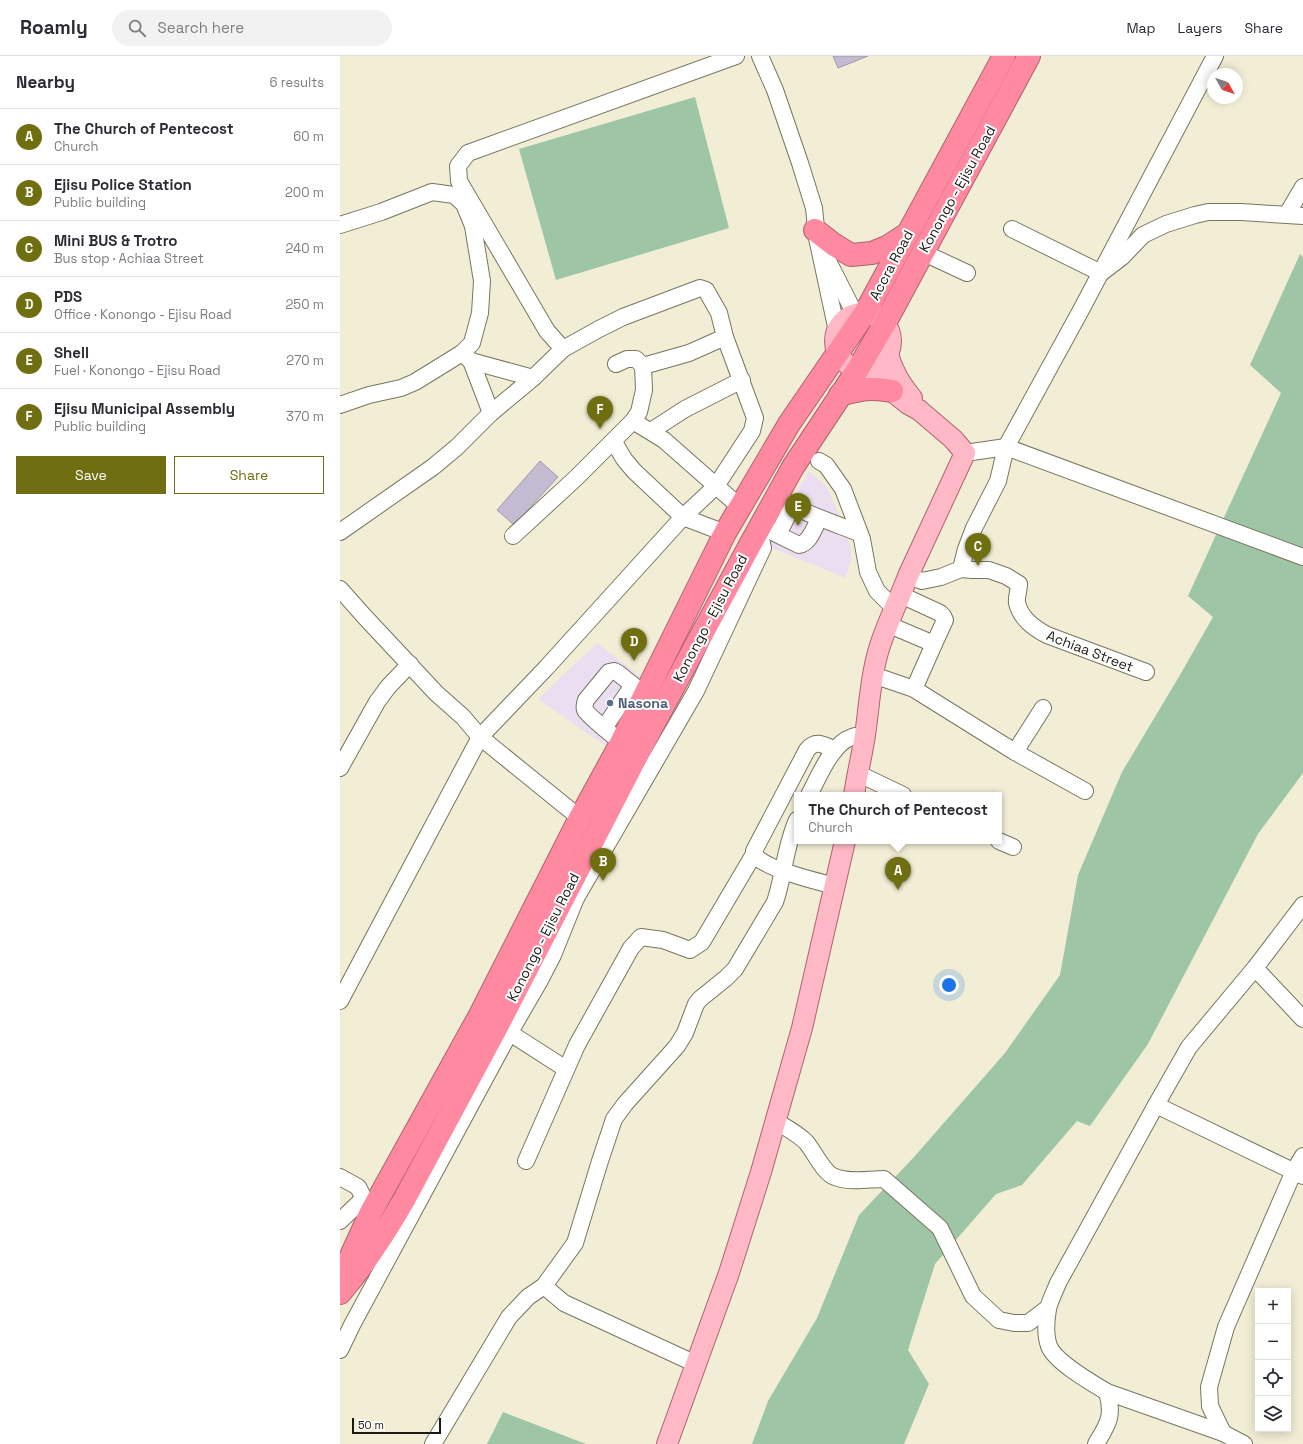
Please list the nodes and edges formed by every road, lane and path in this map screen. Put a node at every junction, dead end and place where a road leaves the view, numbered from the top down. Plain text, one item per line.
1 (736, 56) edge
2 (760, 56) edge
3 (1004, 56) edge
4 (1029, 56) edge
5 (1215, 56) edge
6 (1303, 187) edge
7 (1287, 214) junction
8 (1303, 216) edge
9 (340, 225) edge
10 (1012, 229) dead end
11 (908, 233) junction
12 (816, 234) junction
13 (922, 252) junction
14 (967, 273) dead end
15 (1101, 273) junction
16 (860, 314) junction
17 (885, 323) junction
18 (837, 331) junction
19 (725, 337) junction
20 (563, 349) junction
21 (838, 354) junction
22 (888, 354) junction
23 (466, 357) junction
24 (616, 364) dead end
25 (642, 366) junction
26 (860, 369) junction
27 (533, 378) junction
28 (742, 380) junction
29 (892, 391) junction
30 (840, 395) junction
31 (340, 405) edge
32 (919, 410) junction
33 (491, 413) junction
34 (633, 421) junction
35 (651, 431) junction
36 (614, 442) junction
37 (1006, 447) junction
38 (964, 453) junction
39 (819, 461) dead end
40 (764, 465) joint
41 (716, 486) junction
42 (784, 502) junction
43 (740, 507) junction
44 (682, 517) junction
45 (819, 518) junction
46 (340, 532) edge
47 (764, 532) junction
48 (725, 533) junction
49 (859, 533) junction
50 (514, 536) dead end
51 (1303, 557) edge
52 (961, 569) junction
53 (908, 576) junction
54 (340, 589) edge
55 (894, 609) junction
56 (934, 644) junction
57 (410, 664) junction
58 (1146, 672) dead end
59 (873, 675) junction
60 (914, 689) junction
61 (639, 690) junction
62 (1043, 708) dead end
63 (604, 728) junction
64 (865, 736) junction
65 (480, 737) junction
66 (621, 742) junction
67 (835, 750) junction
68 (1015, 752) junction
69 (340, 768) edge
70 (857, 773) junction
71 (1085, 791) dead end
72 (811, 792) edge
73 (854, 792) edge
74 (897, 792) edge
75 (580, 818) junction
76 (794, 829) edge
77 (844, 844) edge
78 (754, 854) junction
79 (783, 871) junction
80 (835, 886) junction
81 (1303, 905) edge
82 (1255, 968) junction
83 (340, 1001) edge
84 (1303, 1019) edge
85 (504, 1029) junction
86 (566, 1069) junction
87 (1156, 1105) junction
88 (776, 1121) junction
89 (1303, 1156) edge
90 (526, 1161) dead end
91 (1299, 1174) edge
92 (340, 1177) edge
93 (367, 1206) junction
94 (340, 1221) edge
95 (340, 1280) edge
96 (544, 1286) junction
97 (340, 1293) edge
98 (1048, 1308) junction
99 (346, 1323) edge
100 (340, 1350) edge
101 (696, 1364) junction
102 (1107, 1392) junction
103 (1223, 1433) junction
104 (433, 1444) edge
105 (667, 1444) edge
106 (1096, 1444) edge
107 (1244, 1444) edge

1 - 20 street
2 - 12 street
3 - 11 highway, Accra Road
4 - 13 highway, Konongo - Ejisu Road
5 - 15 street
6 - 7 street
7 - 8 street
7 - 15 street
9 - 23 street
10 - 15 street
11 - 12 highway
11 - 16 highway, Accra Road
12 - 16 street
12 - 18 street
13 - 14 street
13 - 17 highway, Konongo - Ejisu Road
15 - 37 street
16 - 17 main road
16 - 18 main road
16 - 21 highway, Accra Road
17 - 22 main road
17 - 26 highway, Konongo - Ejisu Road
18 - 21 main road
19 - 20 street
19 - 25 street
19 - 28 street
20 - 27 street
21 - 26 main road
21 - 40 highway, Accra Road
22 - 26 main road
22 - 32 main road
23 - 27 street
23 - 31 street
23 - 33 street
24 - 25 street
25 - 34 street
26 - 29 main road
26 - 30 highway, Konongo - Ejisu Road
27 - 33 street
28 - 35 street
28 - 41 street
29 - 30 highway
29 - 32 main road
30 - 42 highway, Konongo - Ejisu Road
32 - 38 main road
33 - 46 street
34 - 35 street
34 - 36 street
35 - 41 street
36 - 44 street
36 - 50 street
37 - 38 street
37 - 51 street
37 - 52 street
38 - 53 main road
39 - 49 street
40 - 43 highway, Konongo - Ejisu Road
41 - 43 street
41 - 44 street
42 - 45 street
42 - 47 highway, Konongo - Ejisu Road
43 - 48 highway, Konongo - Ejisu Road
44 - 48 street
44 - 65 street
45 - 47 street
45 - 49 street
47 - 85 highway, Konongo - Ejisu Road
48 - 61 highway, Konongo - Ejisu Road
49 - 55 street
52 - 53 street, Achiaa Street
52 - 58 street, Achiaa Street
53 - 55 main road
54 - 57 street
55 - 56 street
55 - 56 street
55 - 59 main road
56 - 60 street
57 - 65 street
57 - 69 street
59 - 60 street
59 - 64 main road
60 - 68 street
61 - 63 street
61 - 63 street
61 - 66 highway, Konongo - Ejisu Road
62 - 68 street
63 - 66 street
64 - 67 street
64 - 70 main road
65 - 75 street
65 - 83 street
66 - 75 highway, Konongo - Ejisu Road
67 - 72 street
67 - 78 street
68 - 71 street
70 - 73 main road
70 - 74 street
75 - 93 highway, Konongo - Ejisu Road
76 - 79 street
77 - 80 main road
78 - 79 street
78 - 86 street
79 - 80 street
79 - 96 street
80 - 88 main road
81 - 82 street
82 - 84 street
82 - 87 street
85 - 86 street
85 - 97 highway, Konongo - Ejisu Road
85 - 99 street
86 - 90 street
87 - 91 street
87 - 98 street
88 - 98 street
88 - 101 main road
89 - 91 street
91 - 103 street
92 - 93 street
93 - 94 street
93 - 95 highway, Konongo - Ejisu Road
96 - 101 street
96 - 104 street
98 - 102 street
99 - 100 street
101 - 105 main road
102 - 103 street
102 - 106 street
103 - 107 street

